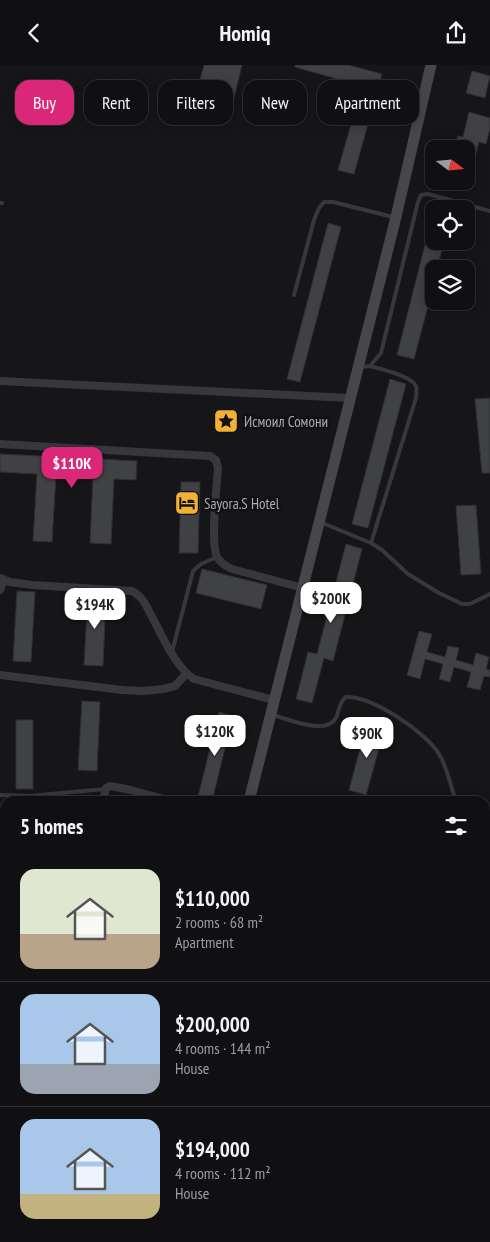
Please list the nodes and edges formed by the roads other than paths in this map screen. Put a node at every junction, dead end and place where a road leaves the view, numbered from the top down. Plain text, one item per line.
1 (431, 65) edge
2 (490, 211) edge
3 (396, 217) junction
4 (294, 295) dead end
5 (370, 366) junction
6 (358, 367) junction
7 (0, 381) edge
8 (350, 398) junction
9 (0, 444) edge
10 (320, 522) junction
11 (370, 543) junction
12 (217, 557) junction
13 (2, 579) edge
14 (302, 588) junction
15 (0, 590) edge
16 (490, 594) edge
17 (172, 653) junction
18 (186, 674) junction
19 (0, 675) edge
20 (274, 699) junction
21 (271, 714) junction
22 (106, 788) junction
23 (0, 795) edge
24 (104, 796) edge
25 (153, 796) edge
26 (250, 796) edge
27 (453, 796) edge

1 - 3 main road
2 - 5 lane
3 - 4 lane
3 - 6 main road
5 - 6 lane
5 - 11 lane
6 - 8 main road
7 - 8 street
8 - 10 main road
9 - 12 street
10 - 11 lane
10 - 14 main road
11 - 16 lane
12 - 14 street
12 - 17 lane
13 - 15 street
13 - 17 street
14 - 20 main road
17 - 18 street
18 - 19 street
18 - 20 street
20 - 21 main road
21 - 26 main road
21 - 27 lane
22 - 23 lane
22 - 24 street
22 - 25 street

